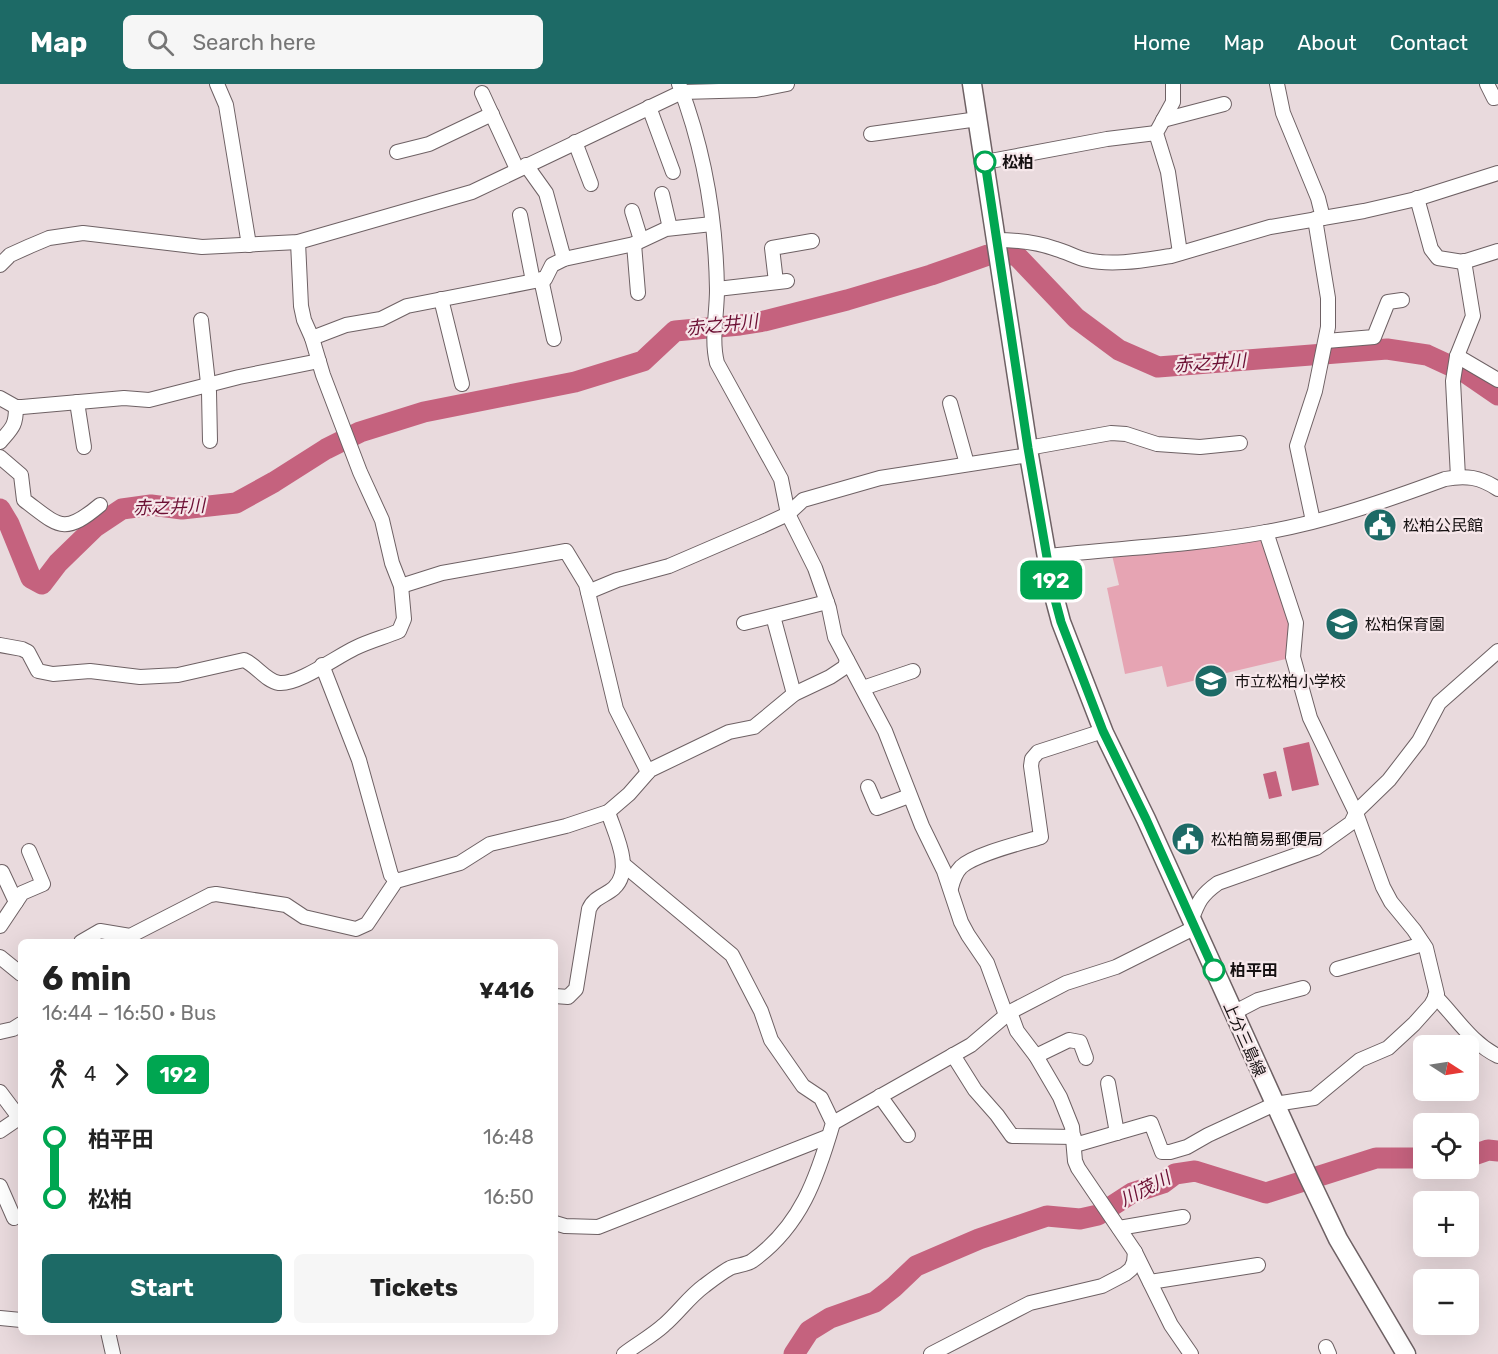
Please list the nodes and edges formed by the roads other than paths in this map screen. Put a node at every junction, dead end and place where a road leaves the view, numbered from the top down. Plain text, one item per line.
1 (217, 84) edge
2 (787, 84) edge
3 (972, 84) edge
4 (1173, 84) edge
5 (1277, 84) edge
6 (1487, 84) edge
7 (680, 88) edge
8 (482, 93) dead end
9 (1498, 97) edge
10 (1224, 104) dead end
11 (649, 107) junction
12 (492, 114) junction
13 (978, 118) junction
14 (1163, 120) junction
15 (1156, 133) junction
16 (871, 134) dead end
17 (575, 142) junction
18 (397, 152) dead end
19 (985, 162) junction
20 (521, 167) junction
21 (673, 172) dead end
22 (1498, 173) edge
23 (591, 184) dead end
24 (662, 194) dead end
25 (1417, 198) junction
26 (632, 211) dead end
27 (520, 215) dead end
28 (1319, 219) junction
29 (712, 224) junction
30 (670, 228) junction
31 (996, 240) junction
32 (812, 241) dead end
33 (298, 242) junction
34 (638, 242) junction
35 (249, 245) junction
36 (1498, 251) edge
37 (1180, 253) junction
38 (564, 259) junction
39 (1464, 261) junction
40 (0, 265) edge
41 (537, 280) junction
42 (717, 289) junction
43 (638, 293) dead end
44 (441, 299) junction
45 (1402, 300) dead end
46 (201, 320) dead end
47 (312, 338) junction
48 (554, 339) dead end
49 (1326, 341) junction
50 (1457, 356) junction
51 (319, 361) junction
52 (1498, 380) edge
53 (462, 384) dead end
54 (207, 385) junction
55 (0, 398) edge
56 (77, 402) junction
57 (950, 403) dead end
58 (16, 407) junction
59 (210, 441) dead end
60 (0, 442) edge
61 (1240, 443) dead end
62 (84, 447) dead end
63 (1028, 451) junction
64 (0, 457) edge
65 (967, 464) junction
66 (1458, 477) junction
67 (1498, 489) edge
68 (100, 505) dead end
69 (788, 514) junction
70 (1313, 521) junction
71 (1266, 532) junction
72 (1047, 556) junction
73 (401, 586) junction
74 (588, 592) junction
75 (827, 602) junction
76 (773, 615) junction
77 (744, 623) dead end
78 (0, 645) edge
79 (1498, 651) edge
80 (848, 660) junction
81 (322, 665) junction
82 (913, 671) dead end
83 (863, 688) junction
84 (794, 694) junction
85 (1103, 731) junction
86 (648, 772) junction
87 (868, 787) dead end
88 (909, 796) junction
89 (608, 812) junction
90 (1356, 813) junction
91 (29, 851) dead end
92 (624, 865) junction
93 (2, 872) dead end
94 (396, 881) junction
95 (951, 888) junction
96 (16, 902) junction
97 (1193, 924) junction
98 (0, 926) edge
99 (356, 935) edge
100 (86, 939) edge
101 (1423, 944) junction
102 (0, 957) edge
103 (1337, 969) dead end
104 (18, 972) edge
105 (1303, 988) dead end
106 (1435, 996) junction
107 (558, 997) edge
108 (1008, 1013) junction
109 (1233, 1013) junction
110 (18, 1026) edge
111 (0, 1032) edge
112 (953, 1054) junction
113 (1036, 1056) junction
114 (1498, 1056) edge
115 (1086, 1058) dead end
116 (1108, 1083) dead end
117 (0, 1092) edge
118 (880, 1096) junction
119 (1275, 1104) junction
120 (18, 1113) edge
121 (833, 1123) junction
122 (0, 1131) edge
123 (1117, 1133) junction
124 (908, 1135) dead end
125 (827, 1137) junction
126 (1075, 1141) junction
127 (0, 1186) edge
128 (1183, 1217) dead end
129 (14, 1218) dead end
130 (558, 1224) edge
131 (1119, 1228) junction
132 (1135, 1252) junction
133 (1258, 1265) dead end
134 (1150, 1282) junction
135 (0, 1318) edge
136 (18, 1320) edge
137 (109, 1335) edge
138 (1399, 1352) edge
139 (113, 1354) edge
140 (624, 1354) edge
141 (931, 1354) edge
142 (1191, 1354) edge

1 - 35 street
2 - 7 street
3 - 13 main road, 上分三島線
4 - 14 street
5 - 28 street
6 - 9 street
7 - 11 street
7 - 29 street
8 - 12 street
10 - 14 street
11 - 17 street
11 - 21 street
12 - 18 street
12 - 20 street
13 - 16 street
13 - 19 main road, 上分三島線
14 - 15 street
15 - 19 street
15 - 37 street
17 - 20 street
17 - 23 street
19 - 31 main road, 上分三島線
20 - 33 street
20 - 38 street
22 - 25 street
24 - 30 street
25 - 28 street
25 - 39 street
26 - 34 street
27 - 41 street
28 - 37 street
28 - 49 street
29 - 30 street
29 - 42 street
30 - 34 street
31 - 37 street
31 - 63 main road, 上分三島線
32 - 42 street
33 - 35 street
33 - 47 street
34 - 38 street
34 - 43 street
35 - 40 street
36 - 39 street
38 - 41 street
39 - 50 street
41 - 44 street
41 - 48 street
42 - 69 street
44 - 47 street
44 - 53 street
45 - 49 street
46 - 54 street
47 - 51 street
49 - 70 street
50 - 52 street
50 - 66 street
51 - 54 street
51 - 73 street
54 - 56 street
54 - 59 street
55 - 58 street
56 - 58 street
56 - 62 street
57 - 65 street
58 - 60 street
61 - 63 street
63 - 65 street
63 - 72 main road, 上分三島線
64 - 68 street
65 - 69 street
66 - 67 street
66 - 70 street
69 - 74 street
69 - 75 street
70 - 71 street
71 - 72 street
71 - 90 street
72 - 85 main road, 上分三島線
73 - 74 street
73 - 81 street
74 - 86 street
75 - 76 street
75 - 80 street
76 - 77 street
76 - 84 street
78 - 81 street
79 - 90 street
80 - 83 street
80 - 84 street
81 - 94 street
82 - 83 street
83 - 88 street
84 - 86 street
85 - 95 street
85 - 97 main road, 上分三島線
86 - 89 street
87 - 88 street
88 - 95 street
89 - 92 street
89 - 94 street
90 - 97 street
90 - 101 street
91 - 96 street
92 - 107 street
92 - 121 street
93 - 96 street
94 - 99 street
95 - 108 street
96 - 98 street
97 - 108 street
97 - 109 main road, 上分三島線
99 - 100 street
101 - 103 street
101 - 106 street
102 - 104 street
105 - 109 street
106 - 114 street
106 - 119 street
108 - 112 street
108 - 113 street
109 - 119 main road, 上分三島線
110 - 111 street
112 - 118 street
112 - 126 street
113 - 115 street
113 - 126 street
116 - 123 street
117 - 120 street
118 - 121 street
118 - 124 street
119 - 123 street
119 - 138 main road, 上分三島線
120 - 122 street
121 - 125 street
123 - 126 street
125 - 130 street
125 - 140 street
126 - 131 street
127 - 129 street
128 - 131 street
131 - 132 street
132 - 134 street
132 - 141 street
133 - 134 street
134 - 142 street
135 - 136 street
137 - 139 street

